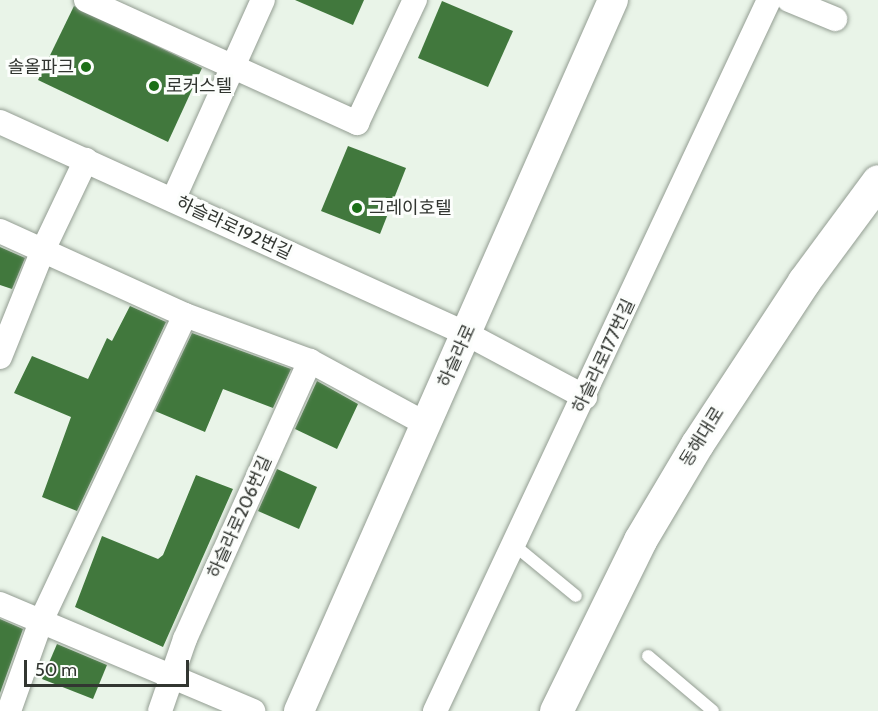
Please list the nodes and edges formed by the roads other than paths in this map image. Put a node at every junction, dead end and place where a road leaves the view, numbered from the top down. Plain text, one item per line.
1 (86, 0) edge
2 (263, 0) edge
3 (416, 0) edge
4 (613, 0) edge
5 (769, 0) edge
6 (789, 0) edge
7 (835, 19) dead end
8 (232, 68) junction
9 (0, 122) edge
10 (86, 160) junction
11 (878, 181) edge
12 (173, 200) junction
13 (0, 231) edge
14 (43, 250) junction
15 (185, 315) junction
16 (467, 334) junction
17 (0, 357) edge
18 (310, 361) junction
19 (585, 397) junction
20 (426, 424) junction
21 (514, 545) junction
22 (576, 596) dead end
23 (0, 604) edge
24 (41, 621) junction
25 (648, 656) dead end
26 (172, 675) junction
27 (9, 711) edge
28 (160, 711) edge
29 (253, 711) edge
30 (299, 711) edge
31 (435, 711) edge
32 (556, 711) edge
33 (712, 711) edge

1 - 8 street
2 - 8 street
3 - 8 street
4 - 16 street, 하슬라로
5 - 19 street, 하슬라로177번길
6 - 7 street
8 - 12 street
9 - 10 street, 하슬라로192번길
10 - 12 street, 하슬라로192번길
10 - 14 street
11 - 32 main road, 동해대로
12 - 16 street, 하슬라로192번길
13 - 14 street
14 - 15 street
14 - 17 street
15 - 18 street
15 - 24 street
16 - 19 street, 하슬라로192번길
16 - 20 street, 하슬라로
18 - 20 street
18 - 26 street, 하슬라로206번길
19 - 21 street, 하슬라로177번길
20 - 30 street, 하슬라로
21 - 22 lane
21 - 31 street, 하슬라로177번길
23 - 24 street
24 - 26 street
24 - 27 street
25 - 33 lane
26 - 28 street, 하슬라로206번길
26 - 29 street

